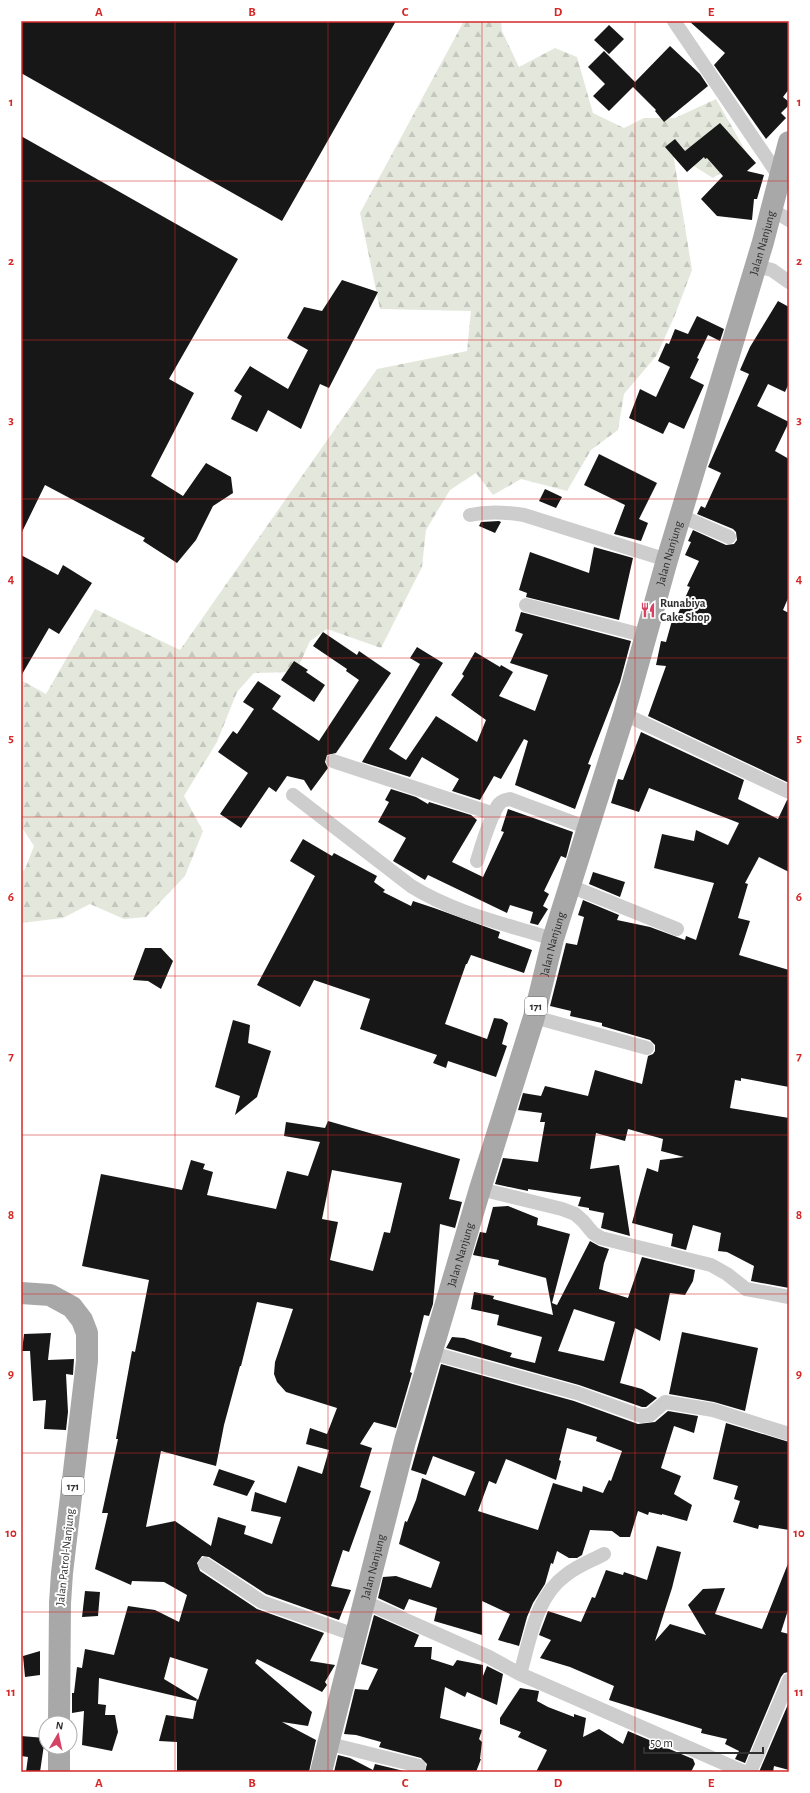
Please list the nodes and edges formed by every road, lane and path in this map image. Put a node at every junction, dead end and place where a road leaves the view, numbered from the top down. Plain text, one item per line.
1 (674, 21) edge
2 (789, 142) edge
3 (779, 176) junction
4 (780, 215) edge
5 (756, 266) junction
6 (789, 282) edge
7 (470, 515) dead end
8 (681, 516) junction
9 (729, 537) dead end
10 (666, 560) junction
11 (526, 605) dead end
12 (646, 636) junction
13 (624, 714) junction
14 (333, 761) dead end
15 (789, 792) edge
16 (293, 795) dead end
17 (494, 814) junction
18 (588, 828) junction
19 (477, 861) dead end
20 (570, 886) junction
21 (677, 929) dead end
22 (553, 939) junction
23 (534, 1017) junction
24 (647, 1048) dead end
25 (480, 1189) junction
26 (21, 1293) edge
27 (789, 1297) edge
28 (432, 1353) junction
29 (789, 1434) edge
30 (604, 1554) dead end
31 (205, 1564) dead end
32 (365, 1602) junction
33 (355, 1635) junction
34 (520, 1674) junction
35 (789, 1680) edge
36 (59, 1715) edge
37 (330, 1744) junction
38 (59, 1755) edge
39 (418, 1766) dead end
40 (59, 1772) edge
41 (321, 1772) edge
42 (744, 1772) edge
43 (750, 1772) edge

1 - 3 street
2 - 3 main road, Jalan Nanjung / 171
3 - 4 main road, Jalan Nanjung / 171
4 - 5 main road, Jalan Nanjung / 171
5 - 6 street
5 - 8 main road, Jalan Nanjung / 171
7 - 10 street
8 - 9 street
8 - 10 main road, Jalan Nanjung / 171
10 - 12 main road, Jalan Nanjung / 171
11 - 12 street
12 - 13 main road, Jalan Nanjung / 171
13 - 15 street
13 - 18 main road, Jalan Nanjung / 171
14 - 17 street
16 - 22 street
17 - 18 street
17 - 19 street
18 - 20 main road, Jalan Nanjung / 171
20 - 21 street
20 - 22 main road, Jalan Nanjung / 171
22 - 23 main road, Jalan Nanjung / 171
23 - 24 street
23 - 25 main road, Jalan Nanjung / 171
25 - 27 street
25 - 28 main road, Jalan Nanjung / 171
26 - 36 main road, Jalan Patrol-Nanjung / 171
28 - 29 street
28 - 32 main road, Jalan Nanjung / 171
30 - 34 street
31 - 33 street
32 - 33 main road, Jalan Nanjung / 171
32 - 34 street
33 - 37 main road, Jalan Nanjung / 171
34 - 42 street
35 - 43 street
37 - 39 street
37 - 41 main road, Jalan Nanjung / 171
38 - 40 main road

